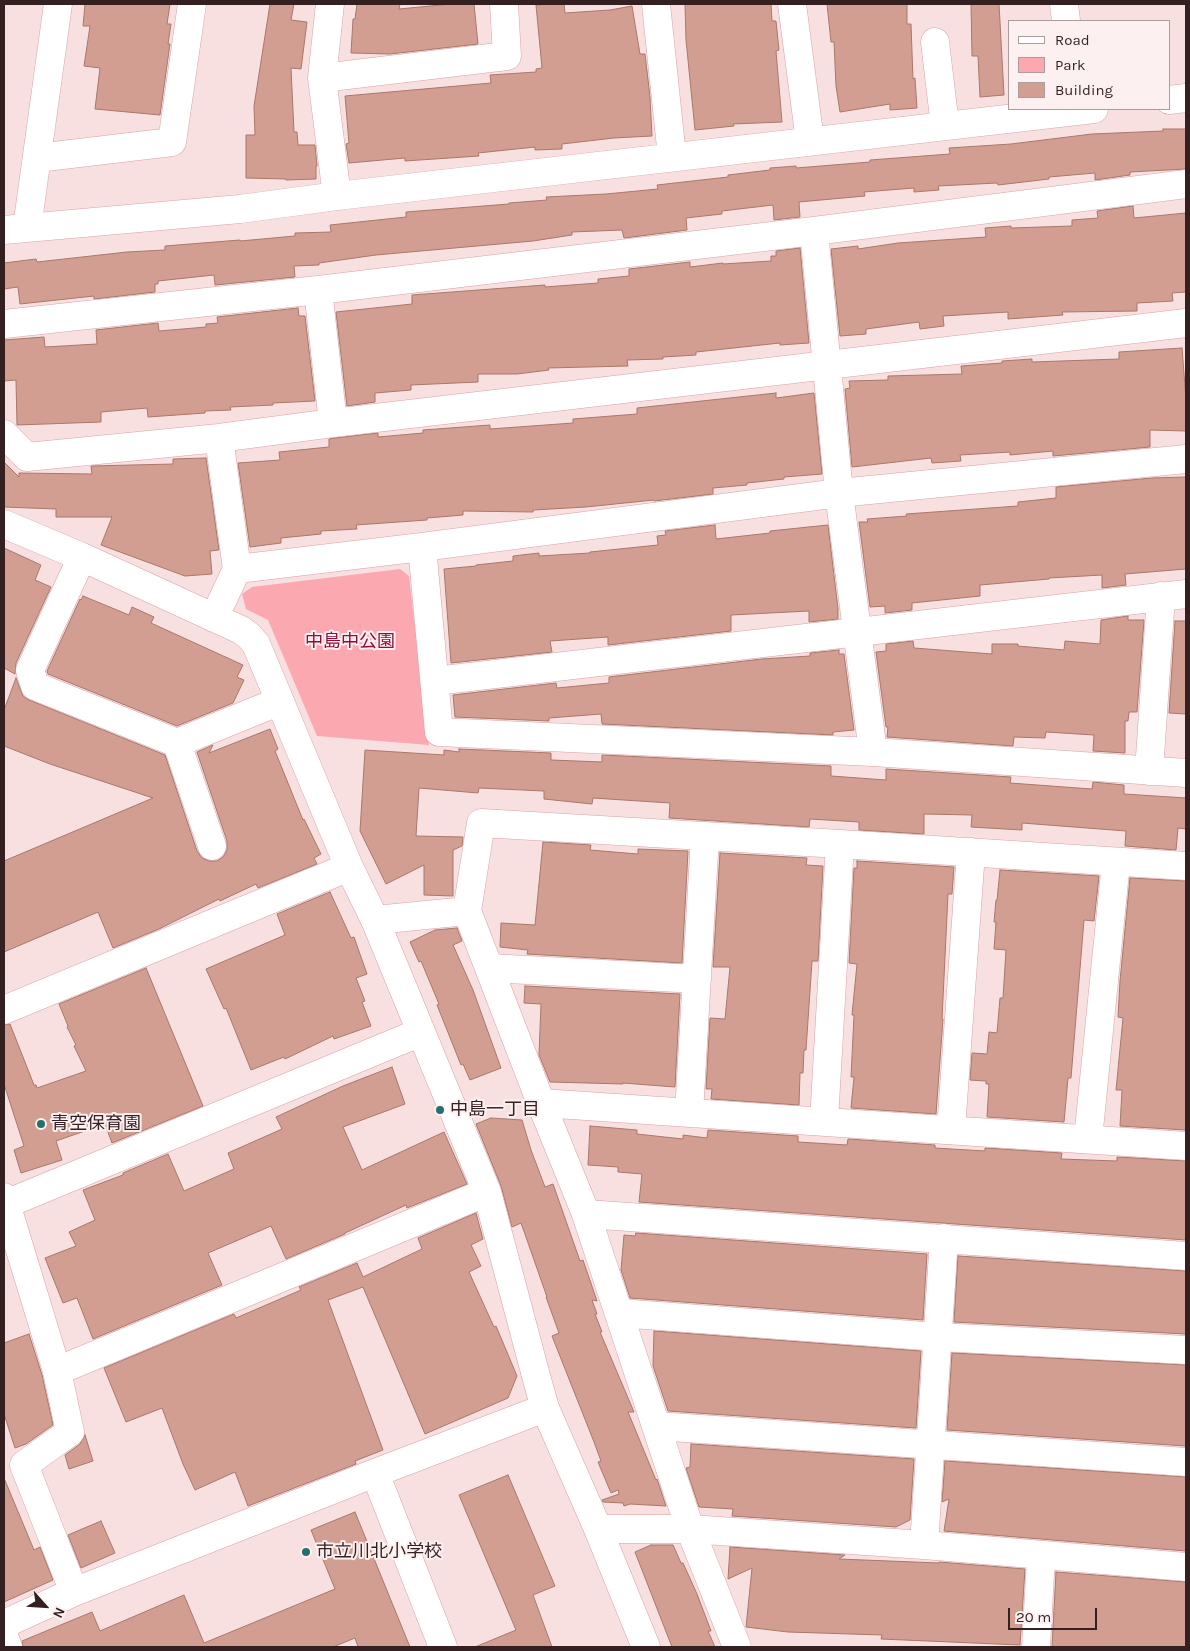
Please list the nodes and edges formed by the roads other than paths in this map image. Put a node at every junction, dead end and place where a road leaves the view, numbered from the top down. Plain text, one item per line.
1 (58, 4) edge
2 (192, 4) edge
3 (330, 4) edge
4 (504, 4) edge
5 (656, 4) edge
6 (792, 4) edge
7 (1064, 4) edge
8 (1066, 20) edge
9 (935, 42) dead end
10 (322, 78) junction
11 (1186, 98) edge
12 (1170, 100) edge
13 (1081, 110) edge
14 (945, 126) junction
15 (810, 142) junction
16 (672, 157) junction
17 (37, 158) junction
18 (1186, 184) edge
19 (337, 196) junction
20 (15, 229) edge
21 (814, 231) junction
22 (318, 290) junction
23 (4, 324) edge
24 (1186, 324) edge
25 (827, 366) junction
26 (333, 423) junction
27 (4, 434) edge
28 (219, 438) junction
29 (1186, 459) edge
30 (840, 493) junction
31 (4, 524) edge
32 (422, 547) junction
33 (82, 557) junction
34 (237, 569) junction
35 (1174, 595) edge
36 (214, 618) junction
37 (858, 632) junction
38 (435, 681) junction
39 (280, 701) junction
40 (177, 744) junction
41 (873, 752) junction
42 (1149, 771) junction
43 (1186, 773) edge
44 (704, 836) junction
45 (840, 844) junction
46 (212, 846) dead end
47 (971, 852) junction
48 (1116, 862) junction
49 (1186, 866) edge
50 (350, 868) junction
51 (467, 911) junction
52 (375, 920) junction
53 (489, 968) junction
54 (696, 979) junction
55 (4, 1010) edge
56 (421, 1032) junction
57 (541, 1104) junction
58 (689, 1113) junction
59 (824, 1121) junction
60 (951, 1129) junction
61 (1088, 1139) junction
62 (1186, 1146) edge
63 (487, 1192) junction
64 (5, 1201) edge
65 (586, 1214) junction
66 (944, 1238) junction
67 (1186, 1256) edge
68 (619, 1313) junction
69 (938, 1337) junction
70 (1186, 1350) edge
71 (57, 1371) junction
72 (545, 1408) junction
73 (656, 1426) junction
74 (931, 1444) junction
75 (1186, 1462) edge
76 (375, 1473) junction
77 (598, 1529) junction
78 (690, 1529) junction
79 (924, 1545) junction
80 (1041, 1556) junction
81 (1186, 1567) edge
82 (74, 1592) junction
83 (4, 1624) edge
84 (4, 1636) edge
85 (8, 1647) edge
86 (443, 1647) edge
87 (646, 1647) edge
88 (743, 1647) edge
89 (1036, 1647) edge

1 - 17 street
2 - 17 street
3 - 10 street
4 - 10 street
5 - 16 street
6 - 15 street
7 - 8 street
9 - 14 street
10 - 19 street
11 - 12 street
13 - 14 street
14 - 15 street
15 - 16 street
16 - 19 street
17 - 20 street
18 - 21 street
19 - 20 street
21 - 22 street
21 - 25 street
22 - 23 street
22 - 26 street
24 - 25 street
25 - 26 street
25 - 30 street
26 - 28 street
27 - 28 street
28 - 34 street
29 - 30 street
30 - 32 street
30 - 37 street
31 - 33 street
32 - 34 street
32 - 38 street
33 - 36 street
33 - 40 street
34 - 36 street
35 - 37 street
35 - 42 street
36 - 39 street
37 - 38 street
37 - 41 street
38 - 41 street
39 - 40 street
39 - 50 street
40 - 46 street
41 - 42 street
42 - 43 street
44 - 45 street
44 - 51 street
44 - 54 street
45 - 47 street
45 - 59 street
47 - 48 street
47 - 60 street
48 - 49 street
48 - 61 street
50 - 52 street
50 - 55 street
51 - 52 street
51 - 53 street
52 - 56 street
53 - 54 street
53 - 57 street
54 - 58 street
56 - 63 street
56 - 64 street
57 - 58 street
57 - 65 street
58 - 59 street
59 - 60 street
60 - 61 street
61 - 62 street
63 - 71 street
63 - 72 street
64 - 71 street
65 - 66 street
65 - 68 street
66 - 67 street
66 - 69 street
68 - 69 street
68 - 73 street
69 - 70 street
69 - 74 street
71 - 82 street
72 - 76 street
72 - 77 street
73 - 74 street
73 - 78 street
74 - 75 street
74 - 79 street
76 - 82 street
76 - 86 street
77 - 78 street
77 - 87 street
78 - 79 street
78 - 88 street
79 - 80 street
80 - 81 street
80 - 89 street
82 - 83 street
84 - 85 street

